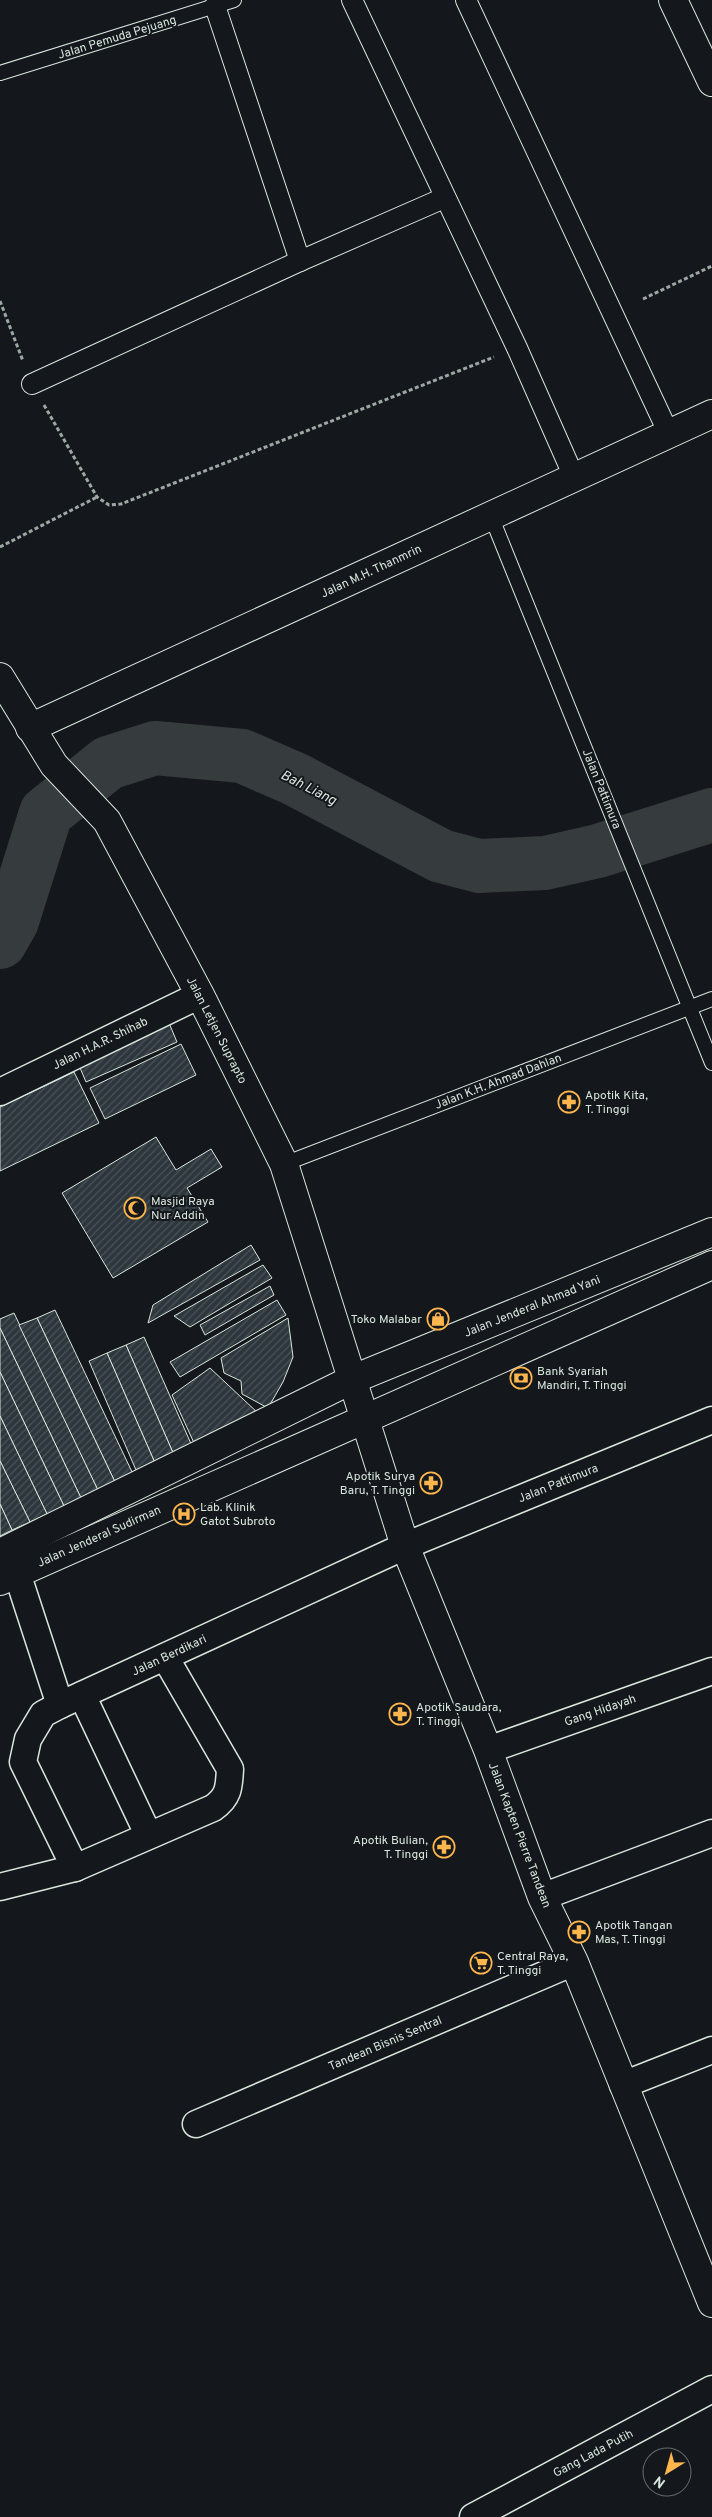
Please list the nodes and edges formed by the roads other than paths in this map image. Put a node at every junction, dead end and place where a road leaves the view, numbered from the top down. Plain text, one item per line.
1 (234, 0) edge
2 (352, 0) edge
3 (466, 0) edge
4 (673, 0) edge
5 (215, 6) junction
6 (0, 73) edge
7 (712, 82) edge
8 (444, 198) junction
9 (300, 261) junction
10 (32, 384) road end
11 (712, 414) edge
12 (669, 434) junction
13 (574, 477) junction
14 (490, 516) junction
15 (0, 677) edge
16 (30, 728) junction
17 (200, 995) junction
18 (712, 999) edge
19 (688, 1007) junction
20 (712, 1063) edge
21 (0, 1092) edge
22 (284, 1164) junction
23 (712, 1232) edge
24 (712, 1265) edge
25 (351, 1380) junction
26 (363, 1418) junction
27 (712, 1420) edge
28 (405, 1546) junction
29 (6, 1569) edge
30 (166, 1657) junction
31 (712, 1671) edge
32 (71, 1700) junction
33 (488, 1750) junction
34 (712, 1833) edge
35 (148, 1834) junction
36 (75, 1868) junction
37 (0, 1887) edge
38 (542, 1897) junction
39 (574, 1962) junction
40 (712, 2050) edge
41 (623, 2085) junction
42 (196, 2124) dead end
43 (712, 2303) edge
44 (712, 2389) edge
45 (473, 2517) edge

1 - 5 lane, Jalan Pemuda Pejuang
2 - 8 street
3 - 12 street
4 - 7 main road
5 - 6 lane, Jalan Pemuda Pejuang
5 - 9 street
8 - 9 street
8 - 13 street
9 - 10 street
11 - 12 main road, Jalan M.H. Thanmrin
12 - 13 main road, Jalan M.H. Thanmrin
13 - 14 main road, Jalan M.H. Thanmrin
14 - 16 main road, Jalan M.H. Thanmrin
14 - 19 lane, Jalan Pattimura
15 - 16 main road, Jalan Letjen Suprapto
16 - 17 main road, Jalan Letjen Suprapto
17 - 21 street, Jalan H.A.R. Shihab
17 - 22 main road, Jalan Letjen Suprapto
18 - 19 lane, Jalan K.H. Ahmad Dahlan
19 - 20 lane, Jalan Pattimura
19 - 22 lane, Jalan K.H. Ahmad Dahlan
22 - 25 main road, Jalan Letjen Suprapto
23 - 25 main road, Jalan Jenderal Ahmad Yani
24 - 26 main road
25 - 26 main road, Jalan Letjen Suprapto
25 - 29 main road, Jalan Jenderal Sudirman
26 - 28 main road, Jalan Kapten Pierre Tandean
26 - 29 main road, Jalan Jenderal Sudirman
27 - 28 street, Jalan Pattimura
28 - 30 street, Jalan Berdikari
28 - 33 main road, Jalan Kapten Pierre Tandean
29 - 32 street
30 - 32 street, Jalan Berdikari
30 - 35 street
31 - 33 street, Gang Hidayah
32 - 35 street
32 - 36 street, Jalan Berdikari
33 - 38 main road, Jalan Kapten Pierre Tandean
34 - 38 street
35 - 36 street
36 - 37 street
38 - 39 main road, Jalan Kapten Pierre Tandean
39 - 41 main road, Jalan Kapten Pierre Tandean
39 - 42 street, Tandean Bisnis Sentral
40 - 41 street
41 - 43 main road, Jalan Kapten Pierre Tandean
44 - 45 street, Gang Lada Putih

